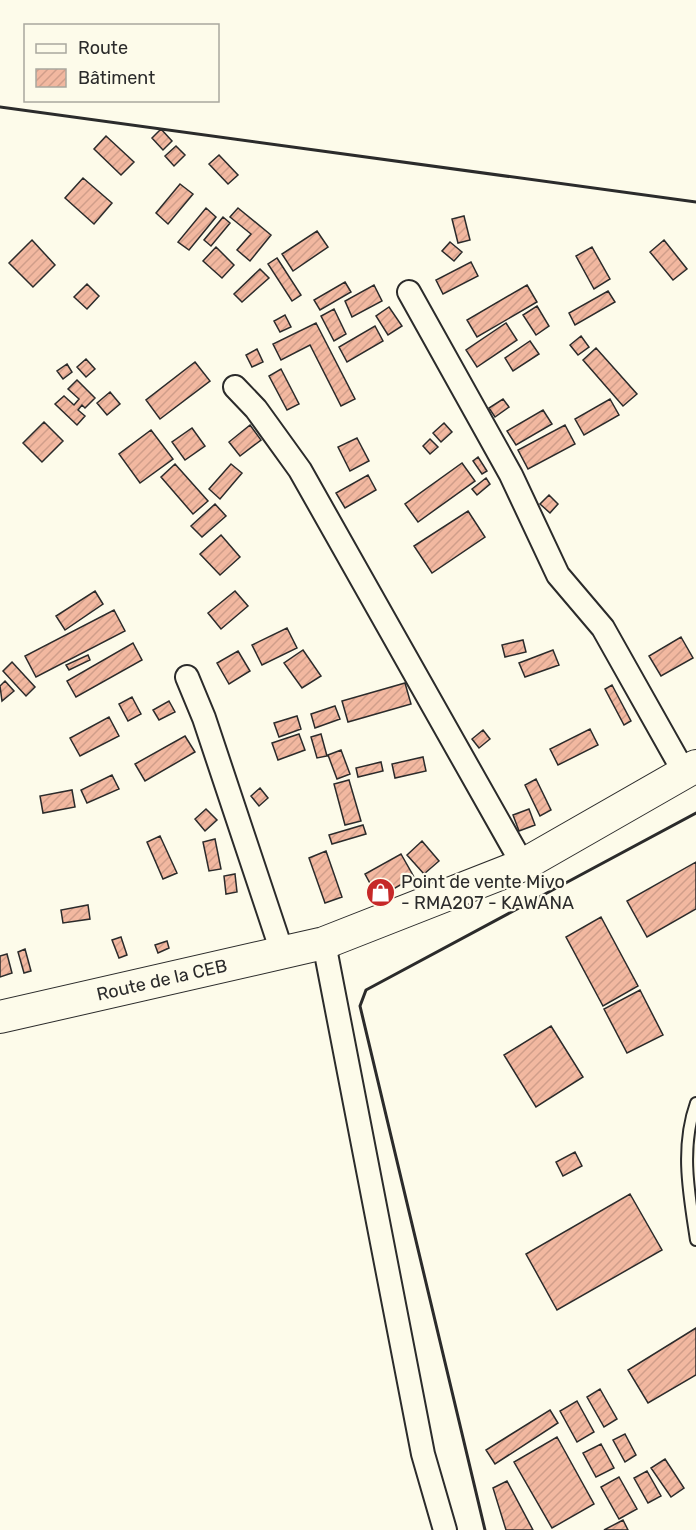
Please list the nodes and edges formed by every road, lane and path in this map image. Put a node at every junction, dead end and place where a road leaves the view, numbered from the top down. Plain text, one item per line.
1 (409, 292) dead end
2 (235, 387) dead end
3 (187, 677) dead end
4 (690, 769) edge
5 (523, 865) junction
6 (324, 943) junction
7 (282, 952) junction
8 (0, 1017) edge
9 (696, 1103) edge
10 (694, 1115) edge
11 (696, 1240) edge
12 (445, 1530) edge

1 - 4 street
2 - 5 street
3 - 7 street
4 - 5 main road, Route de la CEB
5 - 6 main road, Route de la CEB
6 - 7 main road, Route de la CEB
6 - 12 street
7 - 8 main road, Route de la CEB
9 - 10 lane
10 - 11 lane

